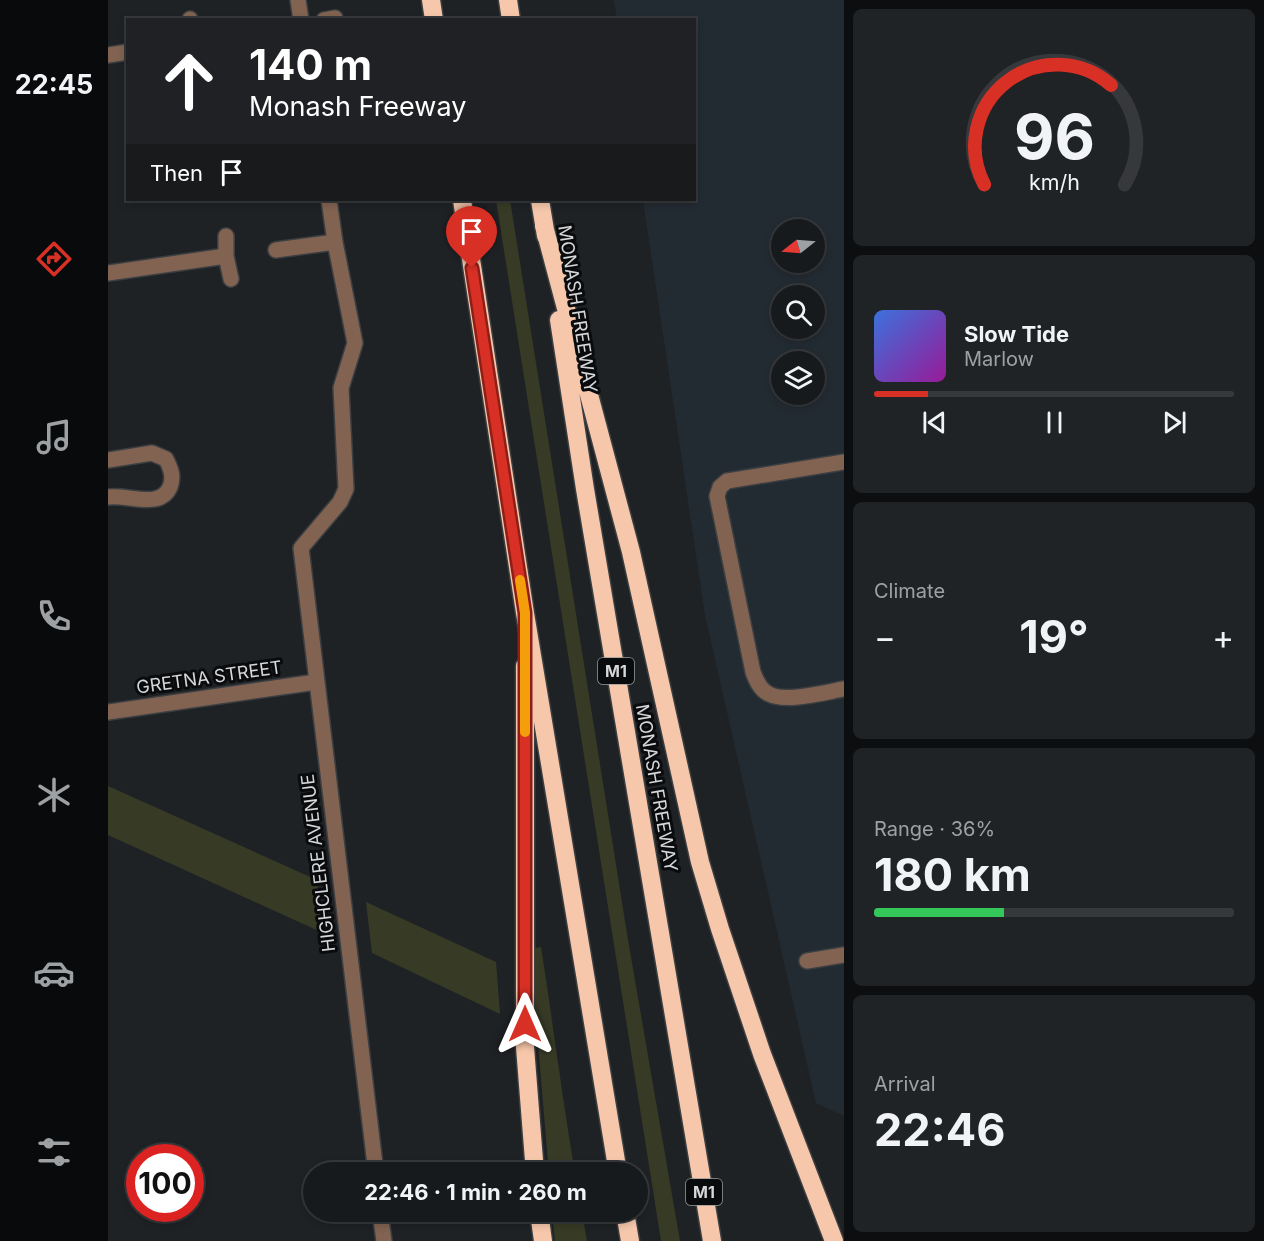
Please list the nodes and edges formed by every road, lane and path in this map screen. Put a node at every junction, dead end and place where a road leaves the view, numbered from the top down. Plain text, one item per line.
1 (298, 0) edge
2 (431, 0) edge
3 (508, 0) edge
4 (301, 18) edge
5 (434, 18) edge
6 (511, 18) edge
7 (126, 52) edge
8 (108, 55) edge
9 (329, 201) edge
10 (462, 201) edge
11 (540, 201) edge
12 (544, 226) junction
13 (226, 236) dead end
14 (335, 242) junction
15 (276, 250) dead end
16 (226, 256) junction
17 (108, 273) edge
18 (231, 279) dead end
19 (108, 460) edge
20 (844, 462) edge
21 (108, 497) edge
22 (525, 613) junction
23 (316, 682) junction
24 (844, 689) edge
25 (108, 712) edge
26 (844, 955) edge
27 (807, 961) dead end
28 (374, 1162) edge
29 (534, 1162) edge
30 (616, 1162) edge
31 (381, 1222) edge
32 (540, 1222) edge
33 (627, 1222) edge
34 (384, 1241) edge
35 (543, 1241) edge
36 (630, 1241) edge
37 (712, 1241) edge
38 (834, 1241) edge

1 - 4 street
2 - 5 highway
3 - 6 highway
7 - 8 street
9 - 14 street
10 - 22 highway
11 - 12 highway, MONASH FREEWAY / M1
12 - 37 highway, MONASH FREEWAY / M1
12 - 38 highway
13 - 16 street
14 - 15 street
14 - 23 street, HIGHCLERE AVENUE
16 - 17 street
16 - 18 street
19 - 21 street
20 - 24 street
22 - 29 highway
22 - 30 highway
23 - 25 street, GRETNA STREET
23 - 28 street, HIGHCLERE AVENUE
26 - 27 street
31 - 34 street
32 - 35 highway
33 - 36 highway

